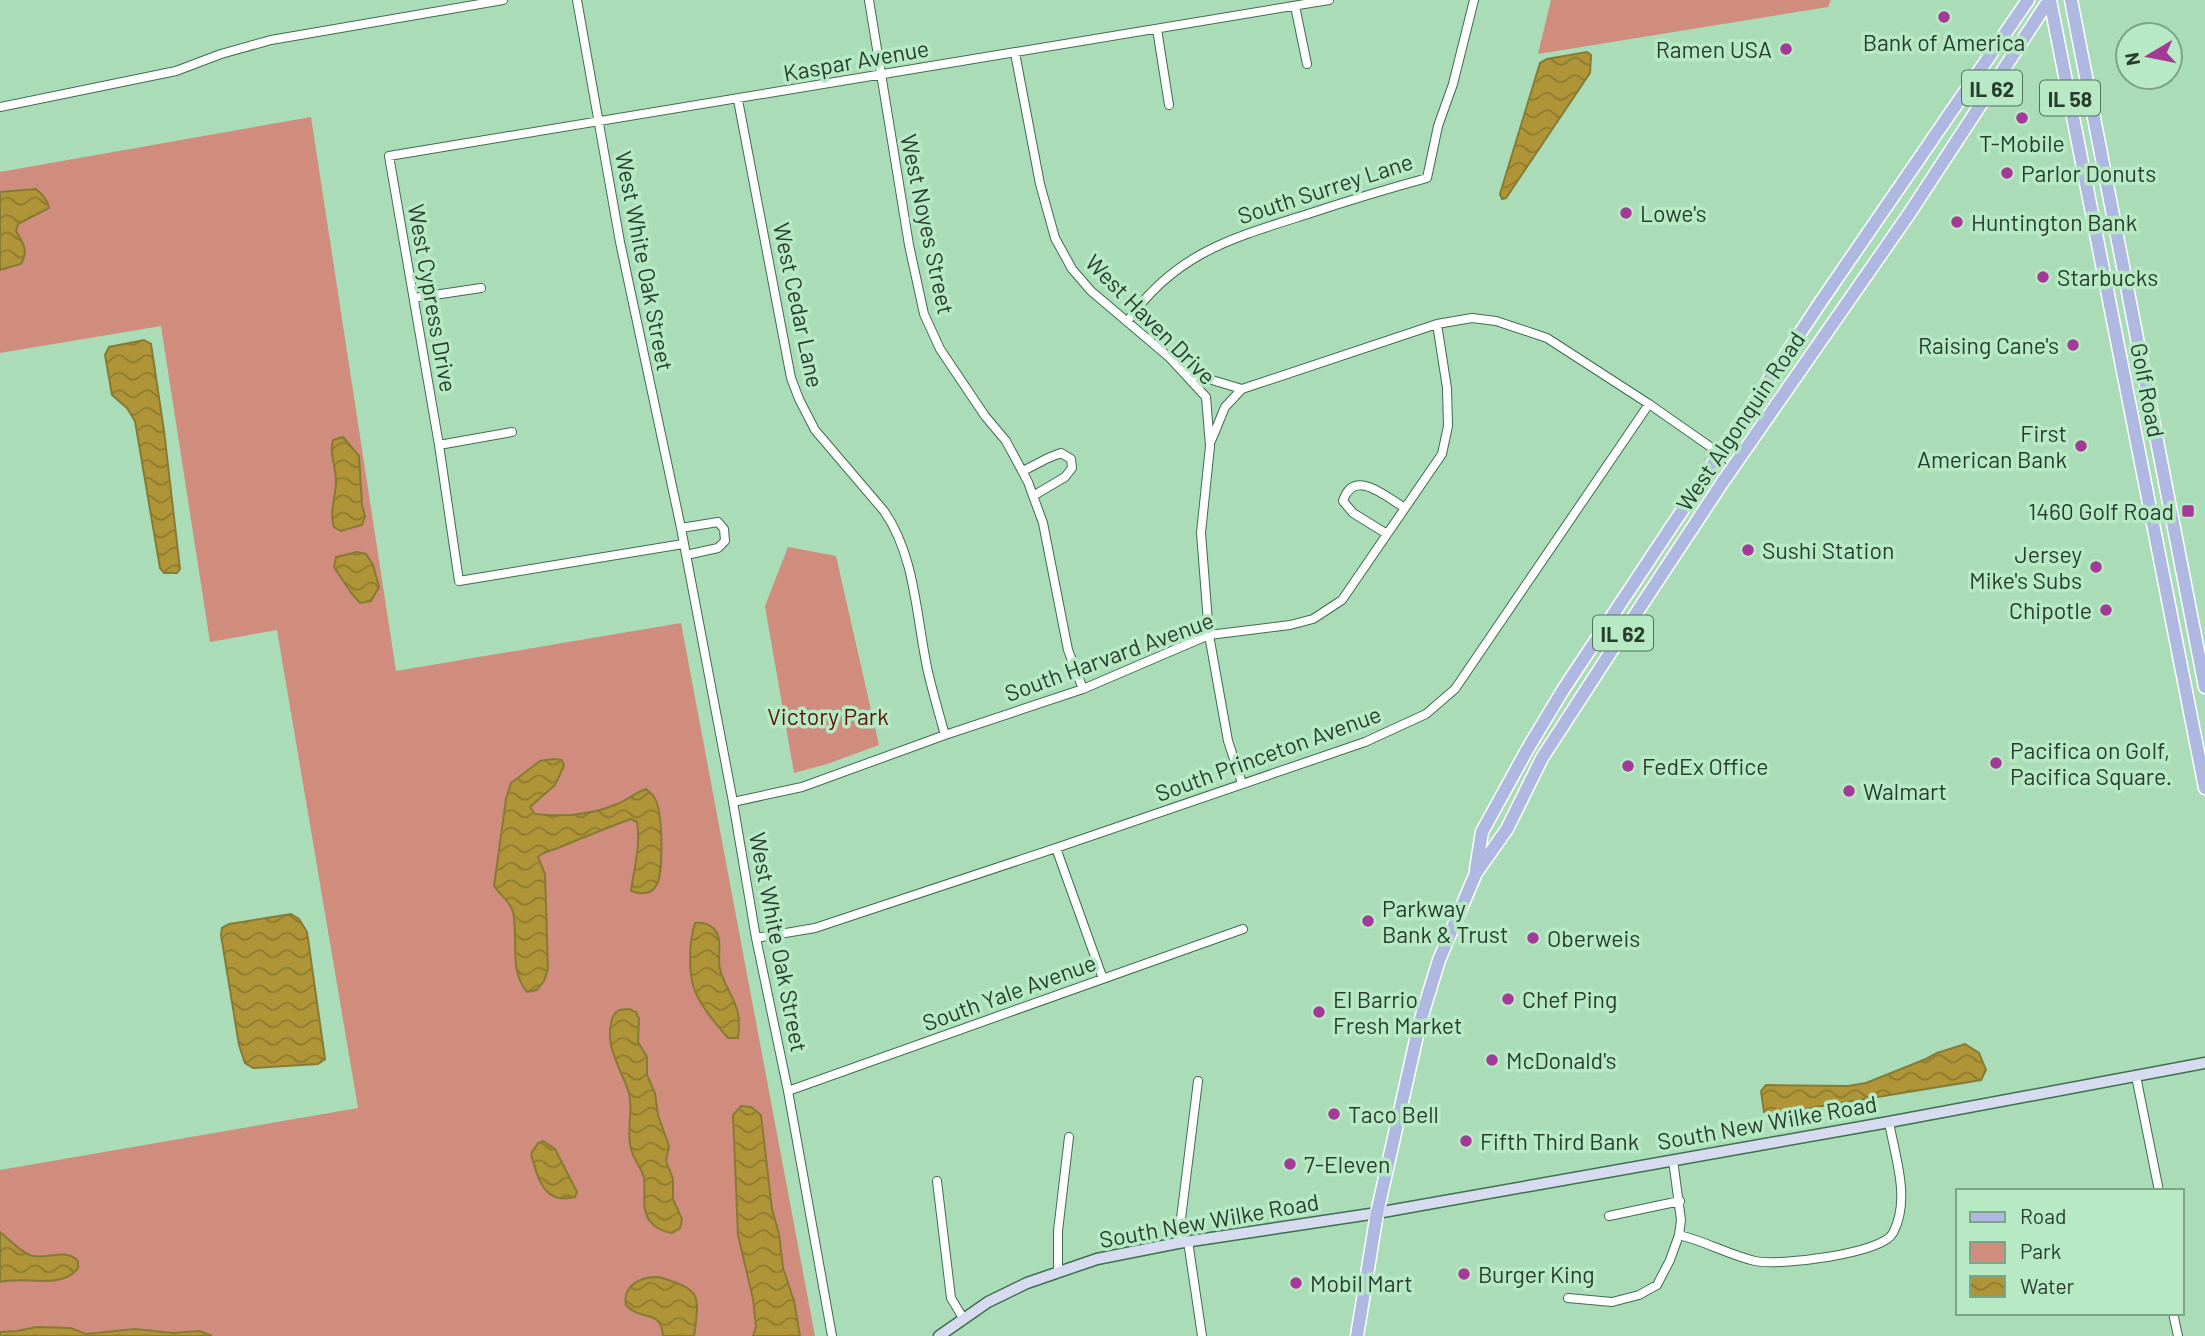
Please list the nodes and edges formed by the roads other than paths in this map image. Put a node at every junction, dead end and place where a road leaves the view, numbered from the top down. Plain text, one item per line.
1 (503, 0) edge
2 (577, 0) edge
3 (869, 0) edge
4 (1329, 0) edge
5 (1474, 0) edge
6 (2028, 0) edge
7 (2050, 0) edge
8 (2071, 0) edge
9 (1295, 6) junction
10 (1157, 29) junction
11 (1015, 53) junction
12 (1307, 64) dead end
13 (880, 76) junction
14 (738, 100) junction
15 (1169, 104) dead end
16 (0, 107) edge
17 (598, 123) junction
18 (389, 156) joint
19 (481, 288) dead end
20 (414, 298) junction
21 (1127, 322) junction
22 (1437, 324) junction
23 (1182, 371) junction
24 (1241, 389) junction
25 (1648, 404) junction
26 (512, 432) dead end
27 (1210, 444) junction
28 (439, 445) junction
29 (1721, 453) junction
30 (1735, 464) junction
31 (1023, 471) junction
32 (1033, 496) junction
33 (1405, 508) junction
34 (681, 528) junction
35 (1387, 534) junction
36 (683, 544) junction
37 (686, 555) junction
38 (1209, 635) junction
39 (2205, 687) edge
40 (1083, 689) junction
41 (945, 734) junction
42 (1242, 783) junction
43 (2205, 788) edge
44 (733, 802) junction
45 (1056, 849) junction
46 (1476, 873) junction
47 (1243, 929) dead end
48 (756, 938) junction
49 (1103, 979) junction
50 (2205, 1063) edge
51 (2136, 1076) junction
52 (1198, 1081) dead end
53 (788, 1091) junction
54 (1889, 1122) junction
55 (1069, 1137) dead end
56 (1673, 1160) junction
57 (937, 1181) dead end
58 (2160, 1189) edge
59 (1680, 1201) junction
60 (1377, 1213) junction
61 (1609, 1216) dead end
62 (1679, 1235) junction
63 (1183, 1242) junction
64 (1058, 1272) junction
65 (1568, 1298) dead end
66 (2173, 1315) edge
67 (963, 1318) junction
68 (832, 1336) edge
69 (939, 1336) edge
70 (1202, 1336) edge
71 (1357, 1336) edge
72 (2178, 1336) edge

1 - 16 street
2 - 17 street, West White Oak Street
3 - 13 street, West Noyes Street
4 - 9 street, Kaspar Avenue
5 - 21 street, South Surrey Lane
6 - 29 main road, West Algonquin Road / IL 62
7 - 30 main road, West Algonquin Road / IL 62
7 - 43 main road, Golf Road / IL 58
8 - 39 main road, Golf Road / IL 58
9 - 10 street, Kaspar Avenue
9 - 12 street
10 - 11 street, Kaspar Avenue
10 - 15 street
11 - 13 street, Kaspar Avenue
11 - 21 street, West Haven Drive
13 - 14 street, Kaspar Avenue
13 - 31 street, West Noyes Street
14 - 17 street, Kaspar Avenue
14 - 41 street, West Cedar Lane
17 - 18 street, Kaspar Avenue
17 - 34 street, West White Oak Street
18 - 20 street, West Cypress Drive
19 - 20 street
20 - 28 street, West Cypress Drive
21 - 23 street, West Haven Drive
22 - 24 street
22 - 25 street
22 - 33 street, South Harvard Avenue
23 - 24 street
23 - 27 street, West Haven Drive
24 - 27 street
25 - 29 street
25 - 42 street, South Princeton Avenue
26 - 28 street
27 - 38 street, West Haven Drive
28 - 36 street, West Cypress Drive
29 - 30 street
29 - 46 main road, West Algonquin Road / IL 62
30 - 46 main road, West Algonquin Road / IL 62
31 - 32 street, West Noyes Street
31 - 32 street
32 - 40 street, West Noyes Street
33 - 35 street, South Harvard Avenue
33 - 35 street
34 - 36 street, West White Oak Street
34 - 37 street
35 - 38 street, South Harvard Avenue
36 - 37 street, West White Oak Street
37 - 44 street, West White Oak Street
38 - 40 street, South Harvard Avenue
38 - 42 street, West Haven Drive
40 - 41 street, South Harvard Avenue
41 - 44 street, South Harvard Avenue
42 - 45 street, South Princeton Avenue
44 - 48 street, West White Oak Street
45 - 48 street, South Princeton Avenue
45 - 49 street
46 - 60 main road, West Algonquin Road / IL 62
47 - 49 street, South Yale Avenue
48 - 53 street, West White Oak Street
49 - 53 street, South Yale Avenue
50 - 51 main road, South New Wilke Road
51 - 54 main road, South New Wilke Road
51 - 58 street
52 - 63 street
53 - 68 street, West White Oak Street
54 - 56 main road, South New Wilke Road
54 - 62 street
55 - 64 street
56 - 59 street
56 - 60 main road, South New Wilke Road
57 - 67 street
59 - 61 street
59 - 62 street
60 - 63 main road, South New Wilke Road
60 - 71 main road, West Algonquin Road / IL 62
62 - 65 street
63 - 64 main road, South New Wilke Road
63 - 70 street
64 - 67 main road, South New Wilke Road
66 - 72 street
67 - 69 main road, South New Wilke Road

